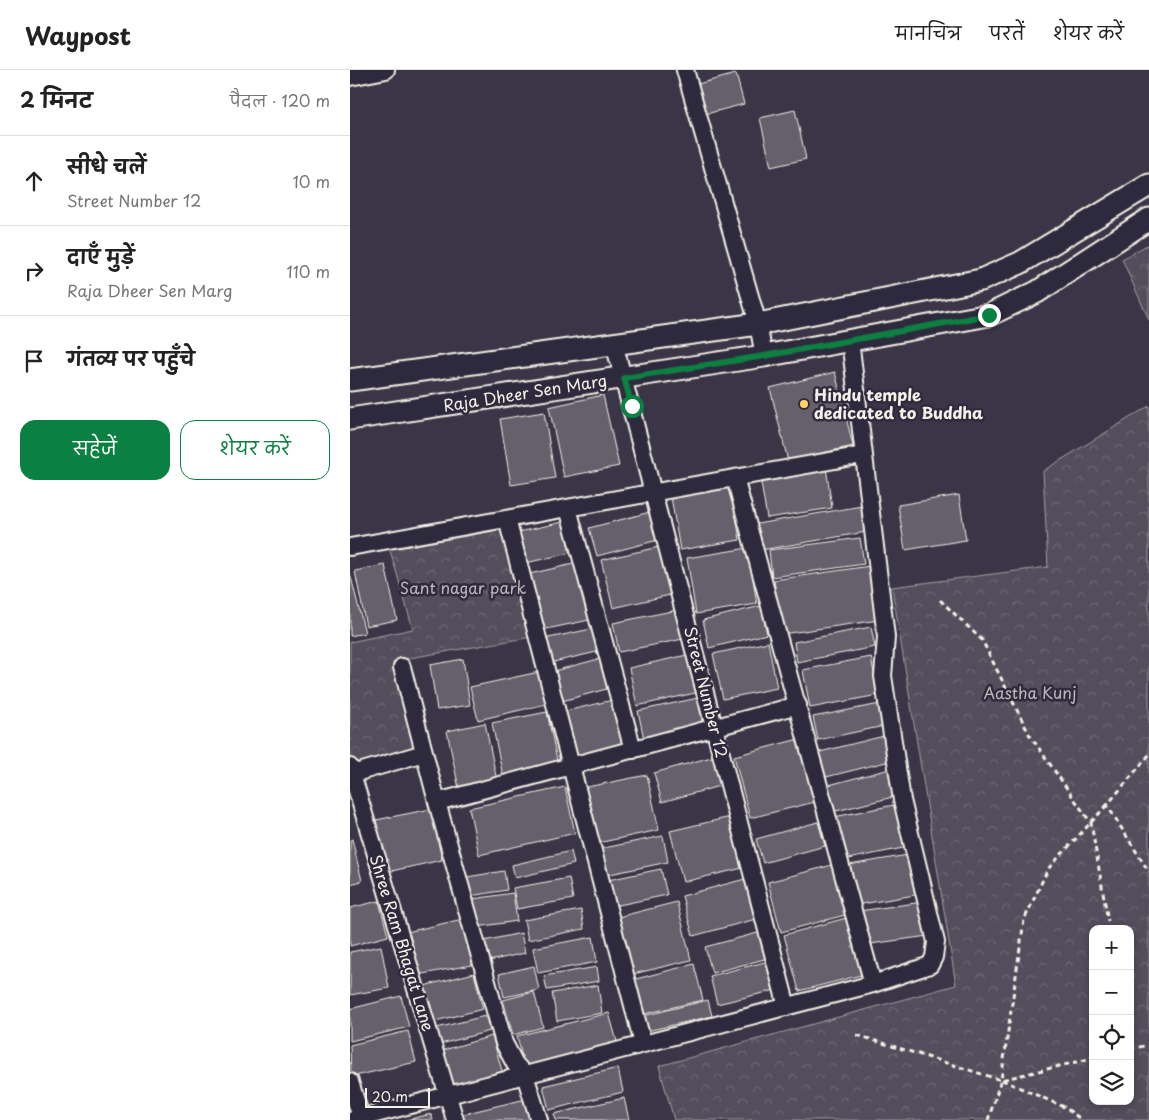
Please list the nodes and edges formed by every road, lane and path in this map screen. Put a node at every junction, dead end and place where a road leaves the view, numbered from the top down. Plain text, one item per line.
1 (386, 70) edge
2 (685, 70) edge
3 (350, 77) edge
4 (1149, 185) edge
5 (1149, 219) edge
6 (758, 324) junction
7 (850, 340) junction
8 (614, 343) junction
9 (764, 356) junction
10 (624, 378) junction
11 (350, 380) edge
12 (350, 419) edge
13 (863, 455) junction
14 (735, 478) junction
15 (654, 493) junction
16 (568, 508) junction
17 (507, 519) junction
18 (350, 547) edge
19 (940, 600) dead end
20 (402, 667) dead end
21 (798, 704) junction
22 (715, 728) junction
23 (633, 750) junction
24 (424, 753) junction
25 (1149, 755) edge
26 (571, 766) junction
27 (351, 770) edge
28 (437, 802) junction
29 (1107, 805) junction
30 (1092, 822) junction
31 (1149, 872) edge
32 (1108, 921) dead end
33 (872, 984) junction
34 (787, 1007) junction
35 (856, 1035) dead end
36 (643, 1044) junction
37 (1149, 1045) edge
38 (1134, 1048) edge
39 (1089, 1059) edge
40 (525, 1075) junction
41 (1000, 1080) junction
42 (350, 1082) edge
43 (448, 1096) junction
44 (359, 1119) edge
45 (455, 1120) edge
46 (540, 1120) edge
47 (988, 1120) edge
48 (1082, 1120) edge

1 - 3 street
2 - 6 street
4 - 6 street
5 - 7 street, Raja Dheer Sen Marg
6 - 8 street
6 - 9 street
7 - 9 street, Raja Dheer Sen Marg
7 - 13 street
8 - 10 street, Street Number 12
8 - 11 street
9 - 10 street, Raja Dheer Sen Marg
10 - 12 street, Raja Dheer Sen Marg
10 - 15 street, Street Number 12
13 - 14 street
13 - 33 street
14 - 15 street
14 - 21 street
15 - 16 street
15 - 22 street, Street Number 12
16 - 17 street
16 - 23 street
17 - 18 street
17 - 26 street
19 - 30 path
20 - 24 street
21 - 22 street
21 - 33 street
22 - 23 street
22 - 34 street, Street Number 12
23 - 26 street
24 - 27 street
24 - 28 street
25 - 29 path
26 - 28 street
26 - 36 street
27 - 43 street, Shree Ram Bhagat Lane
28 - 40 street
29 - 30 path
29 - 31 path
30 - 32 path
30 - 41 path
33 - 34 street
34 - 36 street
35 - 41 path
36 - 40 street
37 - 38 path
39 - 41 path
40 - 43 street
40 - 46 street
41 - 47 path
41 - 48 path
42 - 44 street
43 - 44 street
43 - 45 street, Shree Ram Bhagat Lane

